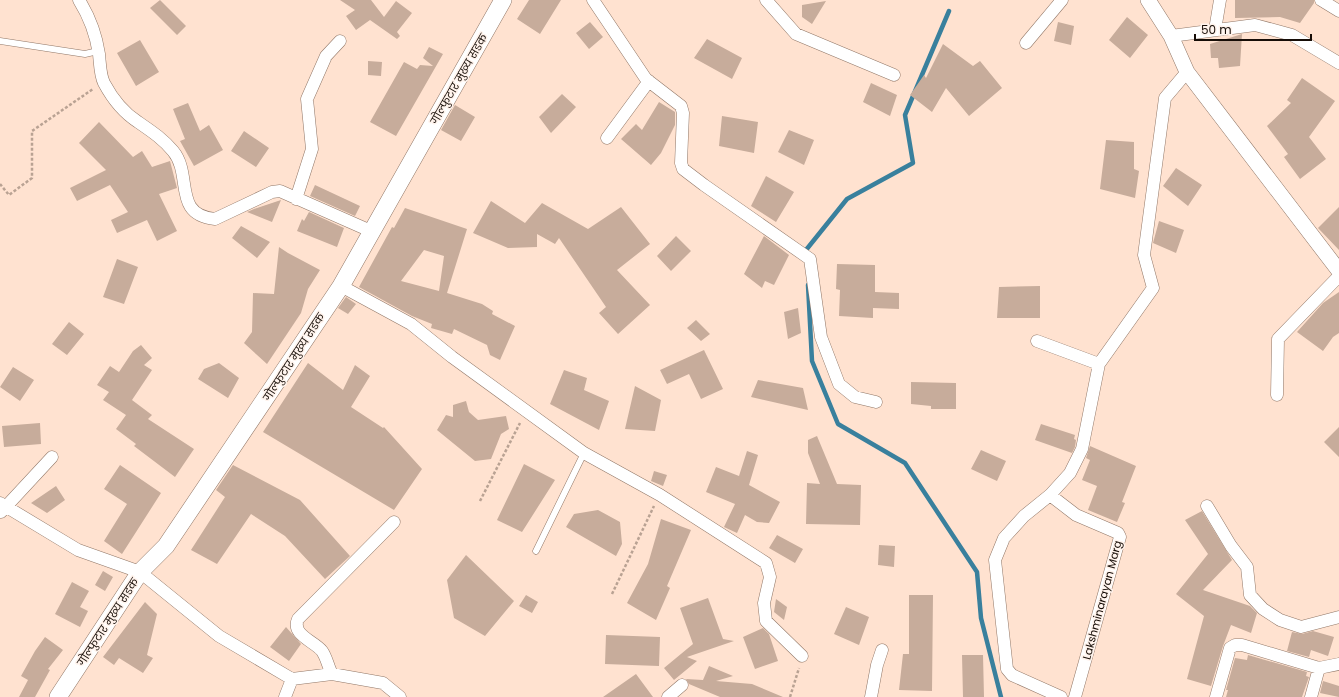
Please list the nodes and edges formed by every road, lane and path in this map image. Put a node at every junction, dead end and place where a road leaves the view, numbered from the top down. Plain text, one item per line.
1 (79, 0) edge
2 (503, 0) edge
3 (593, 0) edge
4 (766, 0) edge
5 (1062, 0) edge
6 (1148, 0) edge
7 (1220, 0) edge
8 (1321, 0) edge
9 (1339, 11) edge
10 (1215, 30) junction
11 (1171, 36) junction
12 (0, 41) edge
13 (340, 41) dead end
14 (1026, 43) dead end
15 (98, 51) junction
16 (1339, 63) edge
17 (1187, 72) junction
18 (894, 75) dead end
19 (649, 81) junction
20 (103, 82) junction
21 (607, 138) dead end
22 (0, 184) edge
23 (296, 199) junction
24 (373, 232) junction
25 (1339, 271) edge
26 (1339, 276) edge
27 (341, 286) junction
28 (1037, 341) dead end
29 (1099, 364) junction
30 (1277, 395) dead end
31 (876, 402) dead end
32 (526, 410) junction
33 (584, 453) junction
34 (52, 457) dead end
35 (660, 495) junction
36 (1050, 495) junction
37 (480, 501) dead end
38 (1208, 506) dead end
39 (2, 508) edge
40 (394, 522) dead end
41 (536, 551) dead end
42 (140, 572) junction
43 (612, 594) dead end
44 (1339, 617) edge
45 (882, 650) dead end
46 (802, 656) joint
47 (1339, 664) edge
48 (1319, 668) junction
49 (332, 674) junction
50 (292, 678) junction
51 (682, 685) dead end
52 (58, 697) edge
53 (285, 697) edge
54 (400, 697) edge
55 (668, 697) edge
56 (790, 697) edge
57 (871, 697) edge
58 (1061, 697) edge
59 (1075, 697) edge
60 (1216, 697) edge
61 (1312, 697) edge

1 - 15 street
2 - 24 main road, गोल्फुटार मुख्य सडक
3 - 19 street
4 - 18 street
5 - 14 street
6 - 11 street
7 - 10 street
8 - 9 street
10 - 11 street
10 - 16 street
11 - 17 street
12 - 15 lane
13 - 23 street
15 - 20 street
17 - 25 street
17 - 29 street
19 - 21 street
19 - 31 street
20 - 22 path
20 - 23 street
23 - 24 street
24 - 27 main road, गोल्फुटार मुख्य सडक
26 - 30 street
27 - 32 street
27 - 42 main road, गोल्फुटार मुख्य सडक
28 - 29 street
29 - 36 street
32 - 33 street
32 - 37 path
33 - 35 street
33 - 41 lane
34 - 39 street
35 - 43 path
35 - 46 street
36 - 58 street
36 - 59 street, Lakshminarayan Marg
38 - 44 street
39 - 42 street
40 - 49 street
42 - 50 street
42 - 52 main road, गोल्फुटार मुख्य सडक
45 - 57 street
46 - 56 path
47 - 48 street
48 - 60 street
48 - 61 street
49 - 50 street
49 - 54 street
50 - 53 street
51 - 55 street

